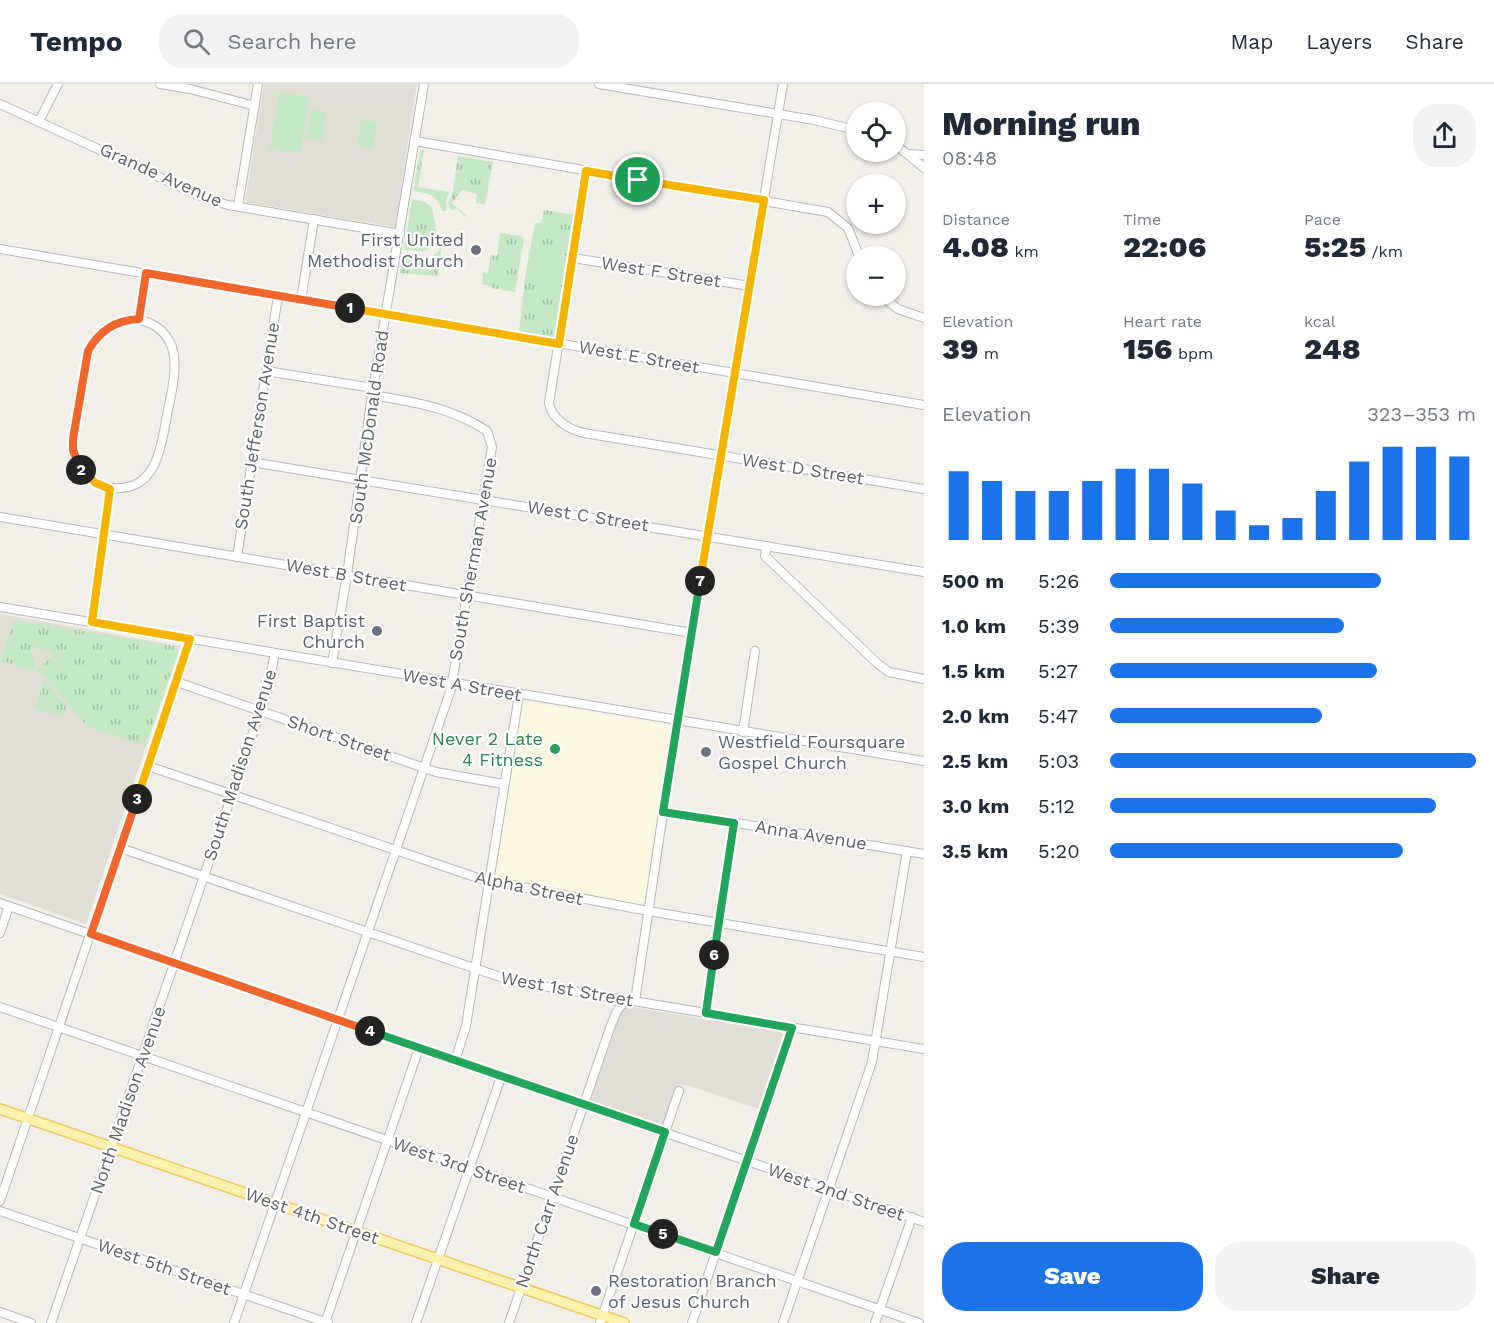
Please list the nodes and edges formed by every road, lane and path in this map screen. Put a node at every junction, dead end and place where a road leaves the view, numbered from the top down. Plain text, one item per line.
1 (58, 84) edge
2 (160, 84) edge
3 (258, 84) edge
4 (424, 84) edge
5 (599, 84) edge
6 (783, 84) edge
7 (0, 104) edge
8 (255, 106) junction
9 (778, 114) junction
10 (39, 121) junction
11 (846, 128) edge
12 (415, 141) junction
13 (908, 153) joint
14 (924, 155) edge
15 (924, 168) edge
16 (586, 171) junction
17 (764, 200) junction
18 (238, 206) junction
19 (314, 219) junction
20 (400, 234) junction
21 (855, 246) edge
22 (0, 249) edge
23 (573, 258) junction
24 (146, 273) junction
25 (750, 286) junction
26 (278, 296) junction
27 (301, 300) junction
28 (894, 306) edge
29 (386, 314) junction
30 (924, 318) edge
31 (139, 319) junction
32 (559, 344) junction
33 (266, 371) junction
34 (735, 373) junction
35 (373, 392) junction
36 (924, 405) edge
37 (721, 455) junction
38 (252, 462) junction
39 (361, 479) junction
40 (110, 489) junction
41 (924, 489) edge
42 (483, 499) junction
43 (0, 518) edge
44 (104, 536) junction
45 (707, 536) junction
46 (767, 546) junction
47 (237, 557) junction
48 (924, 572) edge
49 (347, 575) junction
50 (467, 596) junction
51 (0, 607) edge
52 (92, 622) junction
53 (692, 633) junction
54 (190, 639) junction
55 (755, 651) dead end
56 (275, 653) junction
57 (332, 663) junction
58 (924, 679) edge
59 (177, 682) junction
60 (452, 683) junction
61 (519, 694) junction
62 (260, 711) junction
63 (677, 721) junction
64 (743, 732) junction
65 (924, 761) edge
66 (148, 766) junction
67 (424, 768) junction
68 (503, 784) junction
69 (231, 794) junction
70 (663, 812) junction
71 (734, 823) junction
72 (120, 848) junction
73 (395, 850) junction
74 (907, 851) junction
75 (924, 854) edge
76 (203, 876) junction
77 (488, 881) junction
78 (0, 903) edge
79 (9, 906) junction
80 (648, 911) junction
81 (720, 923) junction
82 (368, 932) junction
83 (0, 933) edge
84 (91, 934) junction
85 (890, 951) junction
86 (924, 957) edge
87 (174, 963) junction
88 (475, 969) junction
89 (625, 999) junction
90 (635, 1001) junction
91 (0, 1006) edge
92 (706, 1013) junction
93 (337, 1020) junction
94 (60, 1027) junction
95 (792, 1028) junction
96 (876, 1042) junction
97 (419, 1048) junction
98 (924, 1049) edge
99 (142, 1055) junction
100 (455, 1060) junction
101 (501, 1077) junction
102 (679, 1091) dead end
103 (584, 1105) junction
104 (0, 1109) edge
105 (305, 1112) junction
106 (28, 1119) junction
107 (665, 1132) junction
108 (388, 1141) junction
109 (110, 1147) junction
110 (747, 1161) junction
111 (470, 1168) junction
112 (829, 1189) junction
113 (553, 1196) junction
114 (0, 1201) edge
115 (275, 1203) junction
116 (0, 1210) edge
117 (912, 1217) junction
118 (924, 1222) edge
119 (634, 1224) junction
120 (357, 1232) junction
121 (80, 1238) junction
122 (716, 1252) junction
123 (438, 1259) junction
124 (798, 1280) junction
125 (521, 1288) junction
126 (244, 1294) junction
127 (880, 1308) junction
128 (0, 1312) edge
129 (601, 1319) edge
130 (31, 1323) edge
131 (51, 1323) edge
132 (234, 1323) edge
133 (326, 1323) edge
134 (417, 1323) edge
135 (508, 1323) edge
136 (624, 1323) edge
137 (692, 1323) edge
138 (783, 1323) edge
139 (875, 1323) edge
140 (919, 1323) edge

1 - 10 street
2 - 8 street
3 - 8 street
4 - 12 street, South McDonald Road
5 - 9 street
6 - 9 street
7 - 10 street, Grande Avenue
8 - 18 street
9 - 11 street
9 - 17 street
10 - 18 street, Grande Avenue
12 - 16 street
12 - 20 street, South McDonald Road
13 - 14 street
13 - 15 street
16 - 17 street
16 - 23 street
17 - 21 street
17 - 25 street
18 - 19 street, Grande Avenue
19 - 20 street, Grande Avenue
19 - 27 street
20 - 29 street, South McDonald Road
22 - 24 street, West E Street
23 - 25 street, West F Street
23 - 32 street
24 - 26 street, West E Street
24 - 31 street
25 - 34 street
26 - 27 street, West E Street
26 - 33 street, South Jefferson Avenue
27 - 29 street, West E Street
28 - 30 street
29 - 32 street, West E Street
29 - 35 street, South McDonald Road
31 - 40 street
31 - 40 street
32 - 34 street, West E Street
32 - 37 street, West D Street
33 - 35 street
33 - 38 street, South Jefferson Avenue
34 - 36 street, West E Street
34 - 37 street
35 - 39 street, South McDonald Road
35 - 42 street, South Sherman Avenue
37 - 41 street, West D Street
37 - 45 street
38 - 39 street, West C Street
38 - 47 street, South Jefferson Avenue
39 - 42 street, West C Street
39 - 49 street, South McDonald Road
40 - 44 street
42 - 45 street, West C Street
42 - 50 street, South Sherman Avenue
43 - 44 street, West B Street
44 - 47 street, West B Street
44 - 52 street
45 - 46 street, West C Street
45 - 53 street
46 - 48 street, West C Street
46 - 58 street
47 - 49 street, West B Street
49 - 50 street, West B Street
49 - 57 street, South McDonald Road
50 - 53 street, West B Street
50 - 60 street, South Sherman Avenue
51 - 52 street, West A Street
52 - 54 street, West A Street
53 - 63 street
54 - 56 street, West A Street
54 - 59 street
55 - 64 street
56 - 57 street, West A Street
56 - 62 street, South Madison Avenue
57 - 60 street, West A Street
59 - 62 street, Short Street
59 - 66 street
60 - 61 street, West A Street
60 - 67 street, South Sherman Avenue
61 - 63 street, West A Street
61 - 68 street
62 - 67 street, Short Street
62 - 69 street, South Madison Avenue
63 - 64 street, West A Street
63 - 70 street
64 - 65 street, West A Street
66 - 69 street, Alpha Street
66 - 72 street
67 - 68 street, Short Street
67 - 73 street, South Sherman Avenue
68 - 77 street
69 - 73 street, Alpha Street
69 - 76 street, South Madison Avenue
70 - 71 street, Anna Avenue
70 - 80 street
71 - 74 street, Anna Avenue
71 - 81 street
72 - 76 street, West 1st Street
72 - 84 street
73 - 77 street, Alpha Street
73 - 82 street, South Sherman Avenue
74 - 75 street, Anna Avenue
74 - 85 street
76 - 82 street, West 1st Street
76 - 87 street, North Madison Avenue
77 - 80 street, Alpha Street
77 - 88 street
78 - 79 street, West 2nd Street
79 - 83 street
79 - 84 street, West 2nd Street
80 - 81 street, Alpha Street
80 - 90 street
81 - 85 street, Alpha Street
81 - 92 street
82 - 88 street, West 1st Street
82 - 93 street, South Sherman Avenue
84 - 87 street, West 2nd Street
84 - 94 street
85 - 86 street, Alpha Street
85 - 96 street
87 - 93 street, West 2nd Street
87 - 99 street, North Madison Avenue
88 - 89 street, West 1st Street
88 - 100 street
89 - 90 street, West 1st Street
89 - 103 street, North Carr Avenue
90 - 92 street, West 1st Street
91 - 94 street, West 3rd Street
92 - 95 street, West 1st Street
93 - 97 street, West 2nd Street
93 - 105 street, South Sherman Avenue
94 - 99 street, West 3rd Street
94 - 106 street
95 - 96 street, West 1st Street
95 - 110 street
96 - 98 street, West 1st Street
96 - 112 street
97 - 100 street, West 2nd Street
97 - 108 street
99 - 105 street, West 3rd Street
99 - 109 street, North Madison Avenue
100 - 101 street, West 2nd Street
101 - 103 street, West 2nd Street
101 - 111 street
102 - 107 street
103 - 107 street, West 2nd Street
103 - 113 street, North Carr Avenue
104 - 106 main road, West 4th Street
105 - 108 street, West 3rd Street
105 - 115 street, South Sherman Avenue
106 - 109 main road, West 4th Street
106 - 114 street
107 - 110 street, West 2nd Street
107 - 119 street
108 - 111 street, West 3rd Street
108 - 120 street
109 - 115 main road, West 4th Street
109 - 121 street, North Madison Avenue
110 - 112 street, West 2nd Street
110 - 122 street
111 - 113 street, West 3rd Street
111 - 123 street
112 - 117 street, West 2nd Street
112 - 124 street
113 - 119 street, West 3rd Street
113 - 125 street, North Carr Avenue
115 - 120 main road, West 4th Street
115 - 126 street, South Sherman Avenue
116 - 121 street, West 5th Street
117 - 118 street, West 2nd Street
117 - 127 street
119 - 122 street, West 3rd Street
119 - 129 street
120 - 123 main road, West 4th Street
120 - 133 street
121 - 126 street, West 5th Street
121 - 131 street, North Madison Avenue
122 - 124 street, West 3rd Street
122 - 137 street
123 - 125 main road, West 4th Street
123 - 134 street
124 - 127 street, West 3rd Street
124 - 138 street
125 - 129 main road, West 4th Street
125 - 135 street, North Carr Avenue
126 - 132 street, South Sherman Avenue
126 - 133 street, West 5th Street
127 - 139 street
127 - 140 street, West 3rd Street
128 - 130 street
129 - 136 main road, West 4th Street

